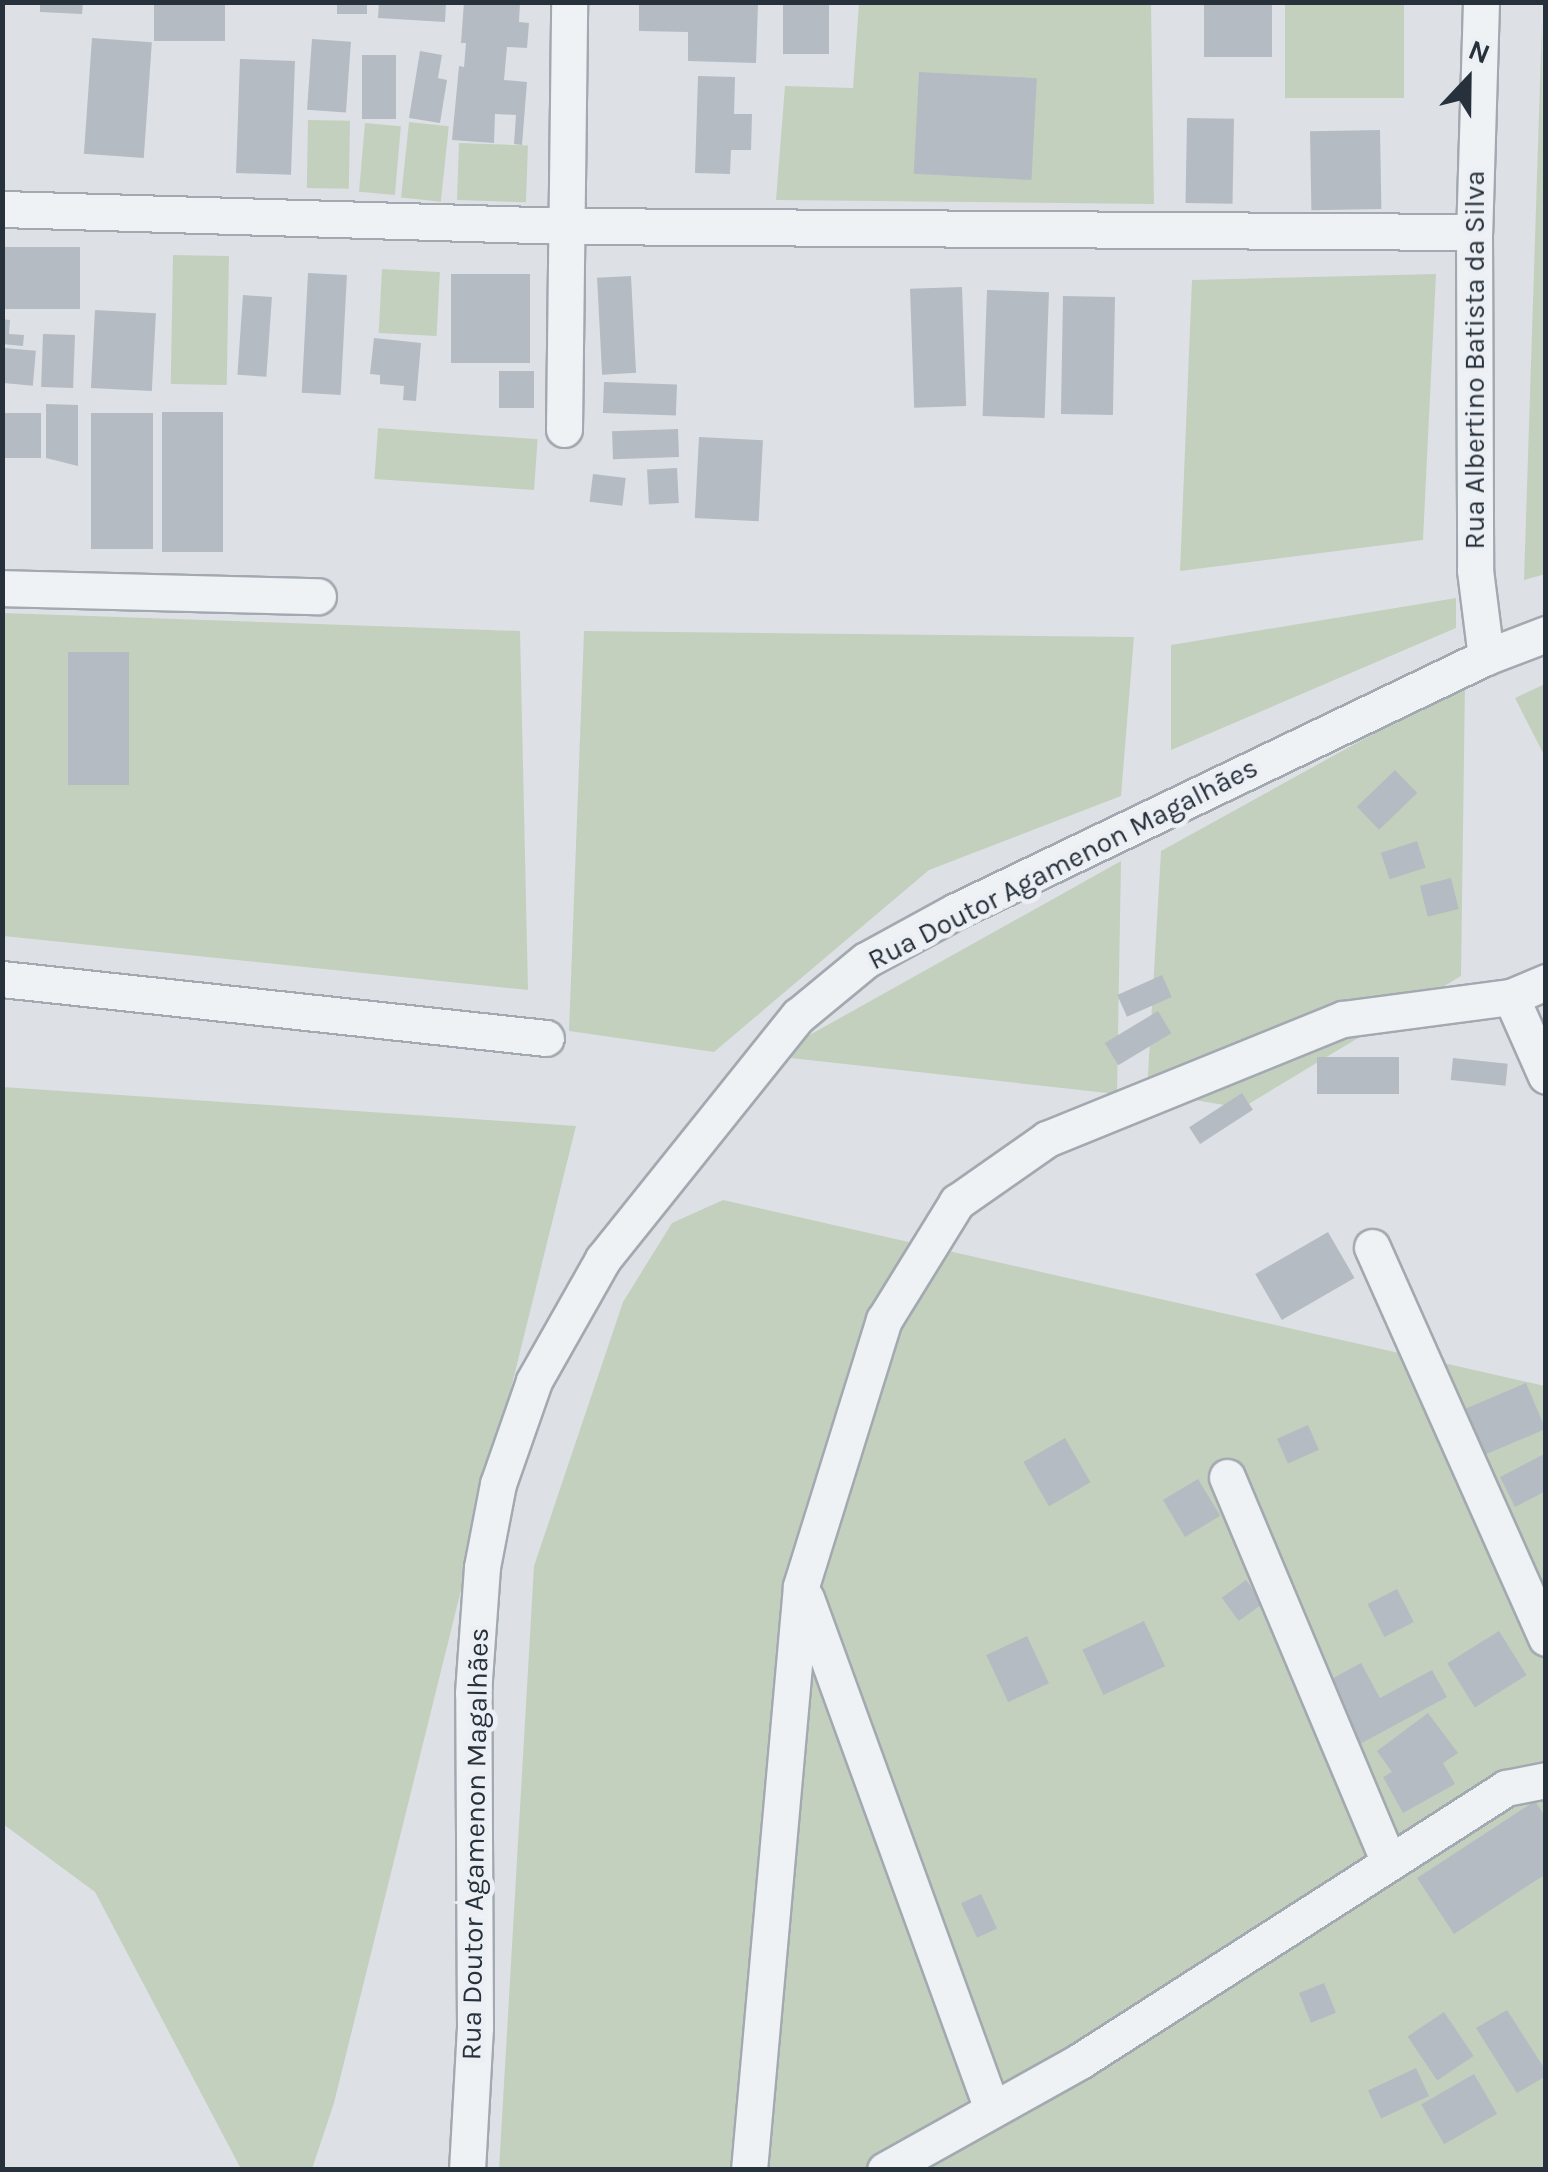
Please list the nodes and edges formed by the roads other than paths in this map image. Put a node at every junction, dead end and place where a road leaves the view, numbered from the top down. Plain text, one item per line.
1 (570, 2) edge
2 (1480, 2) edge
3 (2, 209) edge
4 (568, 226) junction
5 (1474, 232) junction
6 (564, 429) dead end
7 (2, 588) edge
8 (318, 596) dead end
9 (1546, 634) edge
10 (1486, 656) junction
11 (2, 978) edge
12 (1546, 982) edge
13 (1511, 997) junction
14 (546, 1038) dead end
15 (1546, 1076) edge
16 (1372, 1247) dead end
17 (1226, 1477) dead end
18 (801, 1586) junction
19 (1546, 1638) edge
20 (1546, 1780) edge
21 (1388, 1860) junction
22 (992, 2110) junction
23 (467, 2170) edge
24 (749, 2170) edge
25 (884, 2170) edge

1 - 4 street
2 - 5 street, Rua Albertino Batista da Silva
3 - 4 street
4 - 5 street
4 - 6 street
5 - 10 street, Rua Albertino Batista da Silva
7 - 8 street
9 - 10 street, Rua Doutor Agamenon Magalhães
10 - 23 street, Rua Doutor Agamenon Magalhães
11 - 14 street
12 - 13 street
13 - 15 street
13 - 18 street
16 - 19 street
17 - 21 street
18 - 22 street
18 - 24 street
20 - 21 street
21 - 22 street
22 - 25 street

